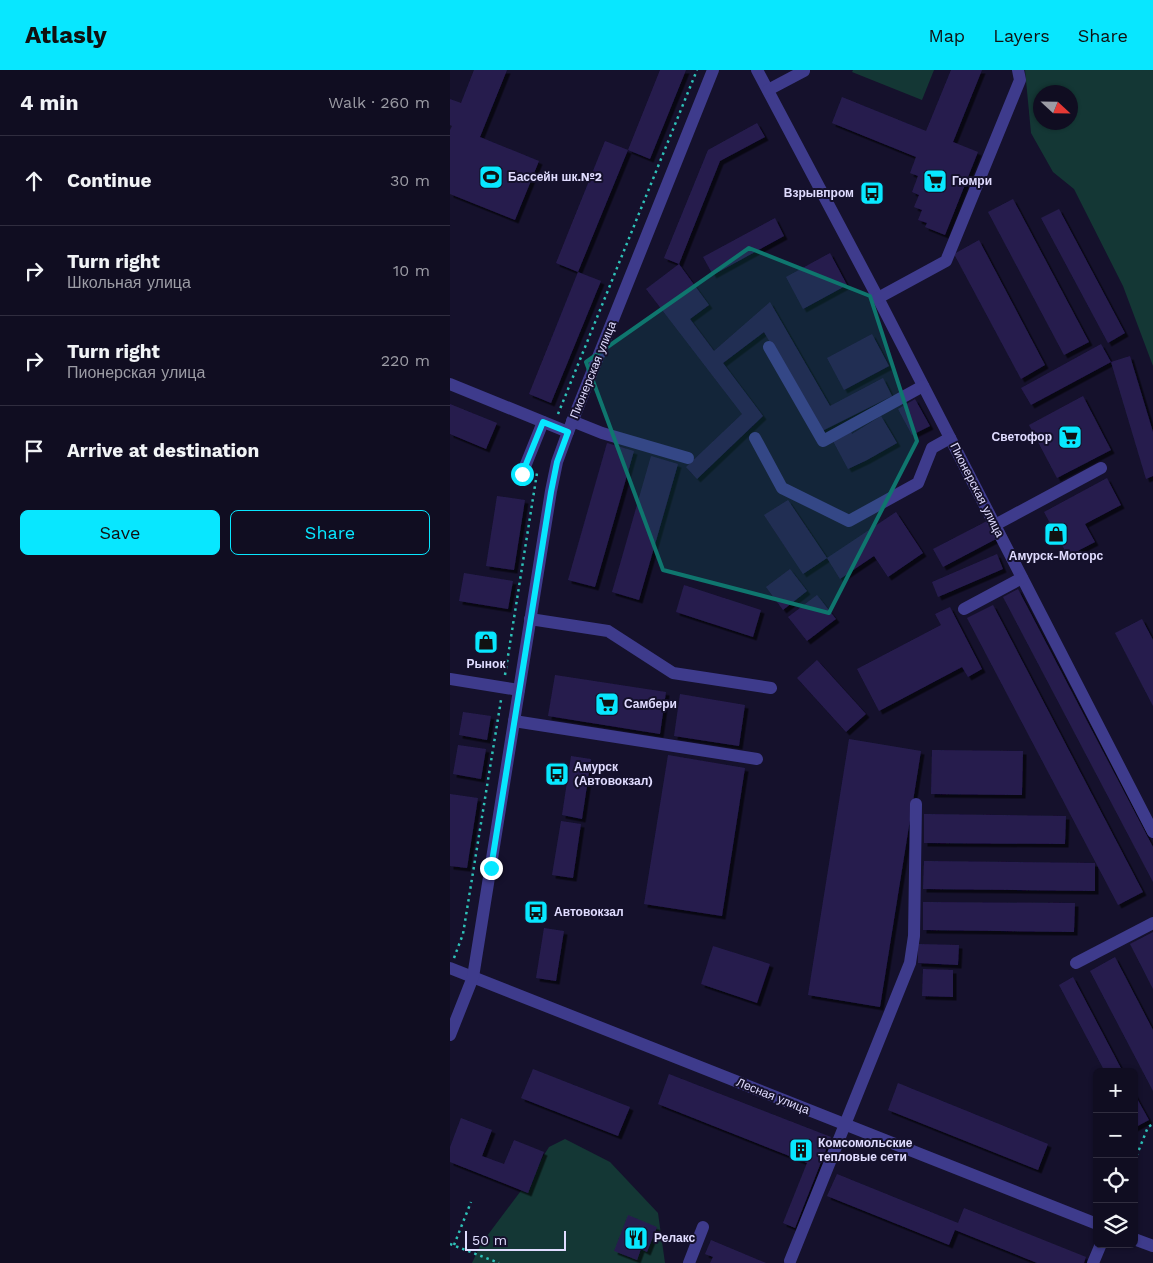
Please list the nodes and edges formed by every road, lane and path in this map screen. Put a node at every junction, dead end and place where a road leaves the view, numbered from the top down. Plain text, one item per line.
1 (713, 70) edge
2 (757, 70) edge
3 (1018, 70) edge
4 (804, 71) edge
5 (768, 90) junction
6 (878, 298) junction
7 (769, 347) dead end
8 (450, 384) edge
9 (923, 386) junction
10 (543, 422) junction
11 (570, 427) junction
12 (755, 438) dead end
13 (950, 438) junction
14 (688, 458) dead end
15 (1101, 468) dead end
16 (522, 474) dead end
17 (995, 525) junction
18 (1022, 578) junction
19 (964, 609) dead end
20 (530, 619) junction
21 (450, 679) edge
22 (771, 688) dead end
23 (519, 690) junction
24 (514, 721) junction
25 (757, 759) dead end
26 (916, 804) dead end
27 (1153, 832) edge
28 (1153, 923) edge
29 (1076, 963) dead end
30 (450, 968) edge
31 (473, 977) junction
32 (450, 1035) edge
33 (845, 1124) junction
34 (1153, 1124) edge
35 (1136, 1158) edge
36 (471, 1202) dead end
37 (1093, 1222) edge
38 (704, 1227) dead end
39 (1138, 1240) edge
40 (450, 1244) edge
41 (454, 1245) junction
42 (1153, 1246) edge
43 (1099, 1248) edge
44 (790, 1262) dead end
45 (499, 1263) edge
46 (689, 1263) edge
47 (1093, 1263) edge

1 - 11 street, Пионерская улица
2 - 5 street, Пионерская улица
3 - 6 street
4 - 5 street
5 - 6 street, Пионерская улица
6 - 9 street, Пионерская улица
7 - 9 street
8 - 10 street
9 - 13 street, Пионерская улица
10 - 11 street
10 - 16 street
11 - 14 street
11 - 20 street, Пионерская улица
12 - 13 street
13 - 17 street, Пионерская улица
15 - 17 street
17 - 18 street, Пионерская улица
18 - 19 street
18 - 27 street, Пионерская улица
20 - 22 street
20 - 23 street, Пионерская улица
21 - 23 street
23 - 24 street, Пионерская улица
24 - 25 street
24 - 31 street, Пионерская улица
26 - 33 street
28 - 29 street
30 - 31 street, Лесная улица
31 - 32 street, Пионерская улица
31 - 33 street, Лесная улица
33 - 37 street, Лесная улица
33 - 44 street
34 - 35 path
36 - 41 path
38 - 46 street
39 - 42 street
40 - 41 path
41 - 45 path
43 - 47 street

